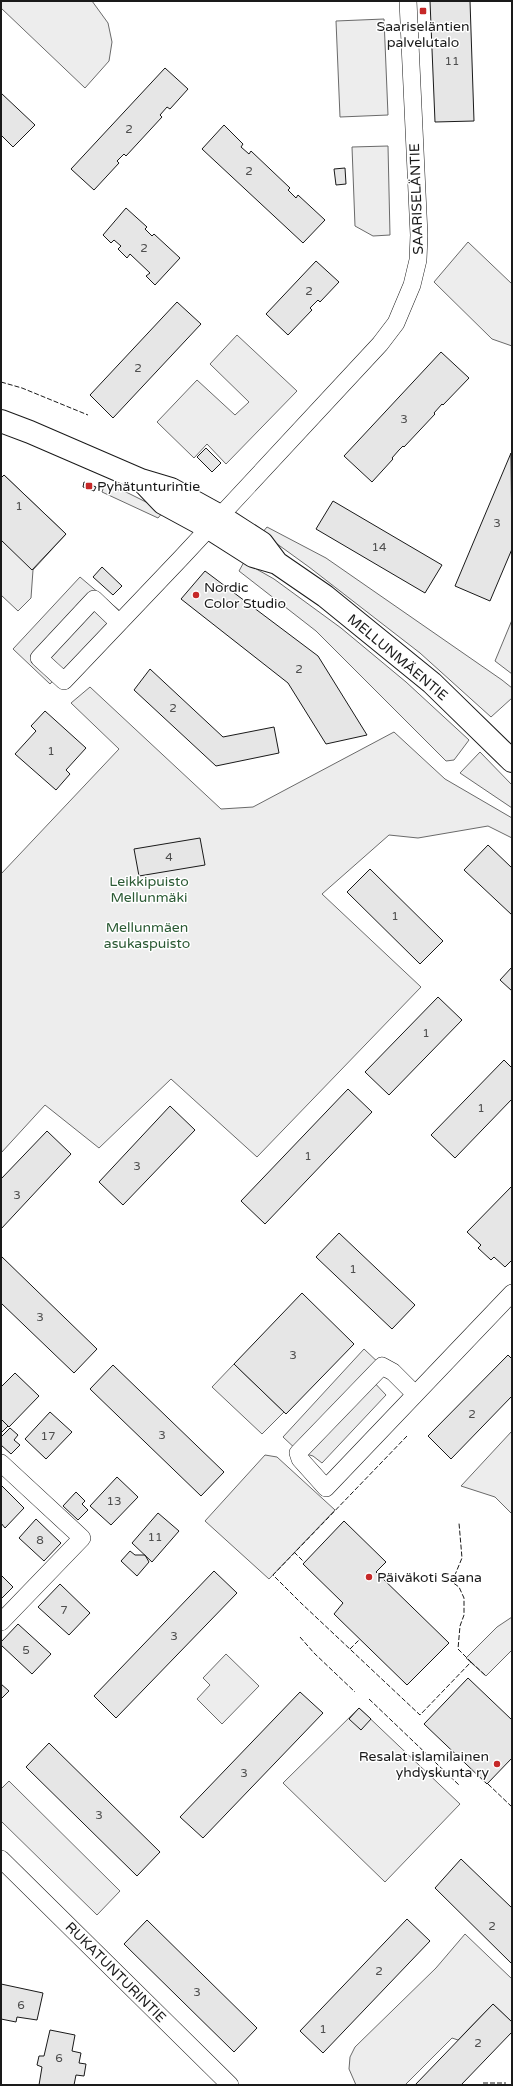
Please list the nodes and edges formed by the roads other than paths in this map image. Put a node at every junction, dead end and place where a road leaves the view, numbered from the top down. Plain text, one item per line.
1 (408, 1) edge
2 (1, 421) edge
3 (214, 522) junction
4 (119, 623) junction
5 (512, 760) edge
6 (512, 1293) edge
7 (415, 1394) junction
8 (1, 1464) edge
9 (1, 1622) edge
10 (1, 1860) edge
11 (230, 2085) edge

1 - 3 street, SAARISELÄNTIE
2 - 3 main road, MELLUNMÄENTIE
3 - 4 street
3 - 5 main road, MELLUNMÄENTIE
4 - 4 street
6 - 7 street
7 - 7 street
8 - 9 street
10 - 11 street, RUKATUNTURINTIE

